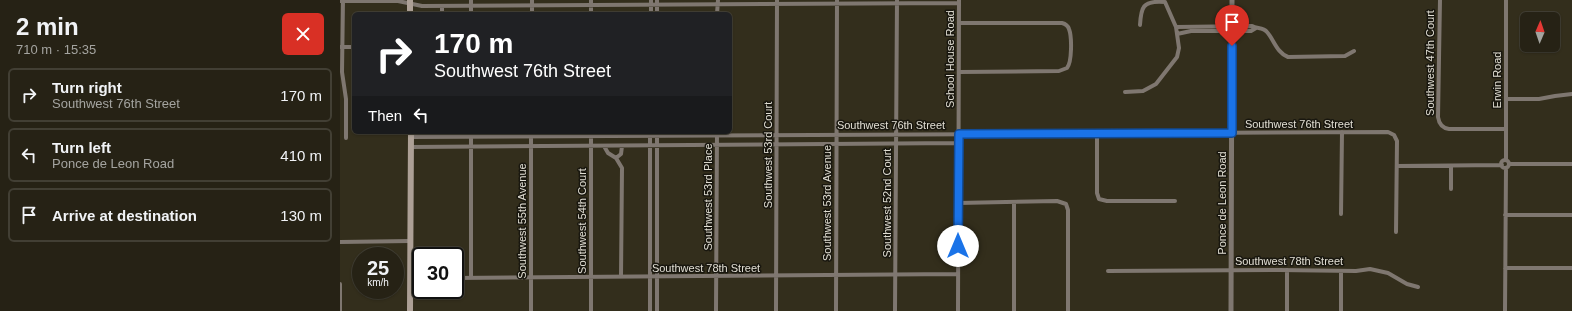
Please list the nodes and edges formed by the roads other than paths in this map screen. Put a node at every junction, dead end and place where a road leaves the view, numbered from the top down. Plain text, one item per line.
1 (342, 0) edge
2 (471, 0) edge
3 (532, 0) edge
4 (1232, 0) edge
5 (1440, 0) edge
6 (1506, 0) edge
7 (410, 1) edge
8 (897, 1) edge
9 (959, 1) edge
10 (1153, 1) edge
11 (651, 2) edge
12 (657, 2) edge
13 (718, 2) edge
14 (777, 2) edge
15 (837, 2) edge
16 (592, 3) edge
17 (532, 5) junction
18 (442, 6) junction
19 (471, 6) junction
20 (410, 12) edge
21 (442, 12) edge
22 (471, 12) edge
23 (532, 12) edge
24 (959, 23) junction
25 (1140, 25) dead end
26 (1208, 26) junction
27 (1217, 26) junction
28 (1176, 27) junction
29 (1232, 28) junction
30 (1194, 29) junction
31 (1208, 32) junction
32 (1218, 32) junction
33 (1177, 34) junction
34 (341, 47) edge
35 (352, 47) edge
36 (1354, 51) dead end
37 (959, 72) junction
38 (1125, 92) dead end
39 (1572, 94) edge
40 (1506, 100) junction
41 (1506, 129) junction
42 (1342, 132) junction
43 (1097, 133) junction
44 (1232, 133) junction
45 (411, 134) edge
46 (438, 134) edge
47 (445, 134) edge
48 (471, 134) edge
49 (531, 134) edge
50 (591, 134) edge
51 (650, 134) edge
52 (657, 134) edge
53 (717, 134) edge
54 (896, 134) junction
55 (959, 134) junction
56 (777, 135) junction
57 (836, 135) junction
58 (346, 138) dead end
59 (959, 143) junction
60 (776, 144) junction
61 (836, 144) junction
62 (896, 144) junction
63 (717, 145) junction
64 (591, 146) junction
65 (604, 146) junction
66 (622, 146) junction
67 (650, 146) junction
68 (657, 146) junction
69 (411, 147) junction
70 (471, 147) junction
71 (531, 147) junction
72 (616, 158) junction
73 (1572, 164) edge
74 (1397, 166) junction
75 (1451, 166) junction
76 (1506, 166) junction
77 (1451, 189) dead end
78 (1175, 201) dead end
79 (1014, 202) junction
80 (958, 203) junction
81 (1341, 214) dead end
82 (1505, 215) junction
83 (1572, 215) edge
84 (1396, 232) dead end
85 (410, 241) junction
86 (340, 242) edge
87 (1505, 268) junction
88 (1572, 268) edge
89 (1232, 270) junction
90 (1287, 270) junction
91 (1108, 271) dead end
92 (1341, 271) junction
93 (958, 274) junction
94 (896, 275) junction
95 (716, 276) junction
96 (776, 276) junction
97 (836, 276) junction
98 (591, 277) junction
99 (621, 277) junction
100 (650, 277) junction
101 (657, 277) junction
102 (464, 278) edge
103 (471, 278) junction
104 (531, 278) junction
105 (410, 279) joint
106 (340, 284) edge
107 (1418, 287) dead end
108 (340, 311) edge
109 (410, 311) edge
110 (531, 311) edge
111 (591, 311) edge
112 (650, 311) edge
113 (657, 311) edge
114 (716, 311) edge
115 (776, 311) edge
116 (836, 311) edge
117 (895, 311) edge
118 (958, 311) edge
119 (1014, 311) edge
120 (1068, 311) edge
121 (1231, 311) edge
122 (1287, 311) edge
123 (1341, 311) edge
124 (1505, 311) edge

1 - 7 street
1 - 34 street
2 - 19 street
3 - 17 street
4 - 29 street, Ponce de Leon Road
5 - 41 street, Southwest 47th Court
6 - 40 street, Erwin Road
7 - 18 street
7 - 20 main road
8 - 9 street
8 - 15 street
8 - 54 street, Southwest 52nd Court
9 - 24 street, School House Road
10 - 25 street
10 - 28 street
11 - 12 street
11 - 16 street
12 - 13 street
13 - 14 street
14 - 15 street
14 - 56 street, Southwest 53rd Court
15 - 57 street, Southwest 53rd Avenue
16 - 17 street
17 - 19 street
17 - 23 street
18 - 19 street
18 - 21 street
19 - 22 street
24 - 37 street, School House Road
24 - 37 street
26 - 27 street
26 - 30 street
26 - 31 street
27 - 29 street
27 - 32 street
28 - 30 street
28 - 33 street
29 - 32 street
29 - 36 street
29 - 44 street, Ponce de Leon Road
30 - 31 street
30 - 33 street
31 - 32 street
33 - 38 street
34 - 35 street
34 - 58 street
37 - 55 street, School House Road
39 - 40 street
40 - 41 street, Erwin Road
41 - 76 street, Erwin Road
42 - 44 street, Southwest 76th Street
42 - 74 street, Southwest 76th Street
42 - 81 street
43 - 44 street, Southwest 76th Street
43 - 55 street, Southwest 76th Street
43 - 78 street
44 - 89 street, Ponce de Leon Road
45 - 46 street, Southwest 76th Street
45 - 69 main road
46 - 47 street, Southwest 76th Street
47 - 48 street, Southwest 76th Street
48 - 49 street, Southwest 76th Street
48 - 70 street
49 - 50 street, Southwest 76th Street
49 - 71 street, Southwest 55th Avenue
50 - 51 street, Southwest 76th Street
50 - 64 street, Southwest 54th Court
51 - 52 street, Southwest 76th Street
51 - 67 street
52 - 53 street, Southwest 76th Street
52 - 68 street
53 - 56 street, Southwest 76th Street
53 - 63 street, Southwest 53rd Place
54 - 55 street, Southwest 76th Street
54 - 57 street, Southwest 76th Street
54 - 62 street, Southwest 52nd Court
55 - 59 street, School House Road
56 - 57 street, Southwest 76th Street
56 - 60 street, Southwest 53rd Court
57 - 61 street, Southwest 53rd Avenue
59 - 62 street, Southwest 76th Street
59 - 80 street, School House Road
60 - 61 street, Southwest 76th Street
60 - 63 street, Southwest 76th Street
60 - 96 street, Southwest 53rd Court
61 - 62 street, Southwest 76th Street
61 - 97 street, Southwest 53rd Avenue
62 - 94 street, Southwest 52nd Court
63 - 68 street, Southwest 76th Street
63 - 95 street, Southwest 53rd Place
64 - 65 street, Southwest 76th Street
64 - 71 street, Southwest 76th Street
64 - 98 street, Southwest 54th Court
65 - 66 street, Southwest 76th Street
65 - 72 street
66 - 67 street, Southwest 76th Street
66 - 72 street
67 - 68 street, Southwest 76th Street
67 - 100 street
68 - 101 street
69 - 70 street, Southwest 76th Street
69 - 85 main road
70 - 71 street, Southwest 76th Street
70 - 103 street
71 - 104 street, Southwest 55th Avenue
72 - 99 street
73 - 76 street
74 - 75 street
74 - 84 street
75 - 76 street
75 - 77 street
76 - 82 street
79 - 80 street
79 - 119 street
79 - 120 street
80 - 93 street, School House Road
82 - 83 street
82 - 87 street
85 - 86 street
85 - 105 main road
87 - 88 street
87 - 124 street
89 - 90 street, Southwest 78th Street
89 - 91 street, Southwest 78th Street
89 - 121 street, Ponce de Leon Road
90 - 92 street, Southwest 78th Street
90 - 122 street
92 - 107 street, Southwest 78th Street
92 - 123 street
93 - 94 street, Southwest 78th Street
93 - 118 street, School House Road
94 - 97 street, Southwest 78th Street
94 - 117 street, Southwest 52nd Court
95 - 96 street, Southwest 78th Street
95 - 101 street, Southwest 78th Street
95 - 114 street, Southwest 53rd Place
96 - 97 street, Southwest 78th Street
96 - 115 street, Southwest 53rd Court
97 - 116 street, Southwest 53rd Avenue
98 - 99 street, Southwest 78th Street
98 - 104 street, Southwest 78th Street
98 - 111 street, Southwest 54th Court
99 - 100 street, Southwest 78th Street
100 - 101 street, Southwest 78th Street
100 - 112 street
101 - 113 street
102 - 103 street, Southwest 78th Street
103 - 104 street, Southwest 78th Street
104 - 110 street, Southwest 55th Avenue
105 - 109 main road
106 - 108 street

